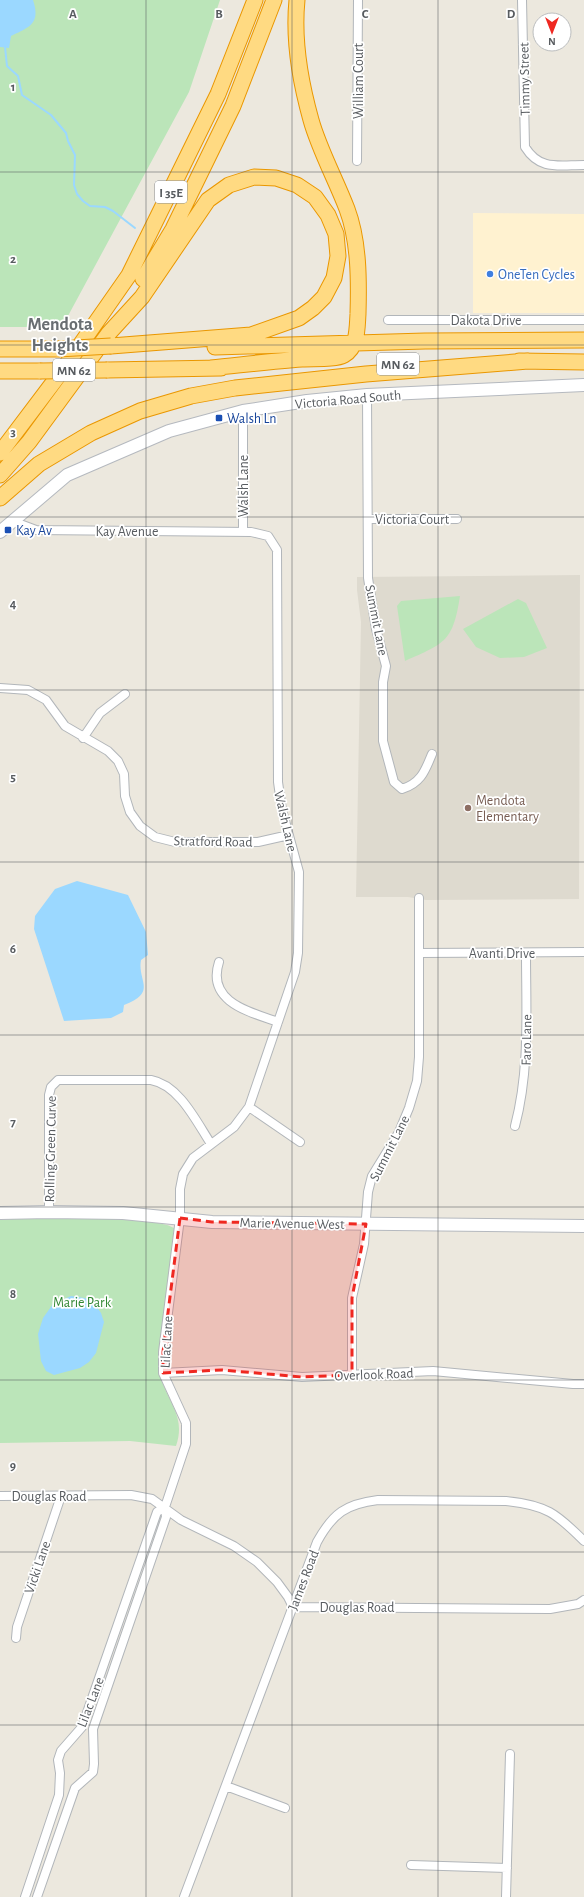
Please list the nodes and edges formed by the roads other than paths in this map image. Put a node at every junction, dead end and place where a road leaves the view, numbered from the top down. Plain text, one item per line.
1 (255, 0) edge
2 (274, 0) edge
3 (297, 0) edge
4 (358, 0) edge
5 (522, 0) edge
6 (357, 161) dead end
7 (584, 165) edge
8 (388, 320) dead end
9 (584, 320) edge
10 (118, 322) junction
11 (584, 340) edge
12 (354, 343) junction
13 (110, 347) junction
14 (0, 349) edge
15 (528, 361) junction
16 (584, 362) edge
17 (211, 368) junction
18 (0, 371) edge
19 (62, 371) junction
20 (584, 385) edge
21 (367, 396) junction
22 (243, 411) junction
23 (0, 436) edge
24 (0, 453) edge
25 (0, 475) edge
26 (0, 498) edge
27 (457, 519) dead end
28 (368, 520) junction
29 (12, 521) junction
30 (243, 531) junction
31 (0, 532) edge
32 (0, 688) edge
33 (125, 694) dead end
34 (83, 738) junction
35 (432, 754) dead end
36 (289, 835) junction
37 (419, 898) dead end
38 (419, 952) junction
39 (584, 952) edge
40 (526, 953) junction
41 (219, 962) dead end
42 (278, 1022) junction
43 (248, 1107) junction
44 (515, 1126) dead end
45 (300, 1142) dead end
46 (211, 1144) junction
47 (49, 1212) junction
48 (0, 1213) edge
49 (180, 1218) junction
50 (366, 1224) junction
51 (584, 1226) edge
52 (163, 1373) junction
53 (352, 1375) junction
54 (584, 1384) edge
55 (0, 1496) edge
56 (61, 1496) junction
57 (165, 1507) junction
58 (584, 1541) edge
59 (584, 1600) edge
60 (293, 1607) junction
61 (16, 1638) dead end
62 (510, 1754) dead end
63 (226, 1786) junction
64 (285, 1808) dead end
65 (411, 1865) dead end
66 (507, 1868) junction
67 (25, 1897) edge
68 (37, 1897) edge
69 (184, 1897) edge
70 (506, 1897) edge

1 - 19 highway, I 35E
2 - 10 highway, I 35E
3 - 12 highway
4 - 6 street, William Court
5 - 7 street, Timmy Street
8 - 9 street, Dakota Drive
10 - 13 highway
10 - 25 highway, I 35E
11 - 12 highway, MN 62
12 - 13 highway, MN 62
12 - 17 highway
13 - 14 highway, MN 62, bridge
15 - 16 highway, MN 62
15 - 17 highway, MN 62
15 - 26 highway
17 - 18 highway, MN 62, bridge
19 - 23 highway
19 - 24 highway, I 35E
20 - 21 street, Victoria Road South
21 - 22 street, Victoria Road South
21 - 28 street, Summit Lane
22 - 29 street, Victoria Road South
22 - 30 street, Walsh Lane
27 - 28 street, Victoria Court
28 - 35 street, Summit Lane
29 - 30 street, Kay Avenue
29 - 31 street, Victoria Road South
30 - 36 street, Walsh Lane
32 - 34 street, Stratford Road
33 - 34 street
34 - 36 street, Stratford Road
36 - 42 street, Walsh Lane
37 - 38 street, Summit Lane
38 - 40 street, Avanti Drive
38 - 50 street, Summit Lane
39 - 40 street, Avanti Drive
40 - 44 street, Faro Lane
41 - 42 street
42 - 43 street, Walsh Lane
43 - 45 street
43 - 46 street, Walsh Lane
46 - 47 street, Rolling Green Curve
46 - 49 street, Walsh Lane
47 - 48 street, Marie Avenue West
47 - 49 street, Marie Avenue West
49 - 50 street, Marie Avenue West
49 - 52 street, Lilac Lane
50 - 51 street, Marie Avenue West
50 - 53 street, Summit Lane
52 - 53 street, Overlook Road
52 - 57 street, Lilac Lane
53 - 54 street, Overlook Road
55 - 56 street, Douglas Road
56 - 57 street, Douglas Road
56 - 61 street, Vicki Lane
57 - 60 street, Douglas Road
57 - 67 street, Lilac Lane
57 - 68 street, Lilac Lane
58 - 60 street, James Road
59 - 60 street, Douglas Road
60 - 63 street, James Road
62 - 66 street
63 - 64 street
63 - 69 street, James Road
65 - 66 street
66 - 70 street

